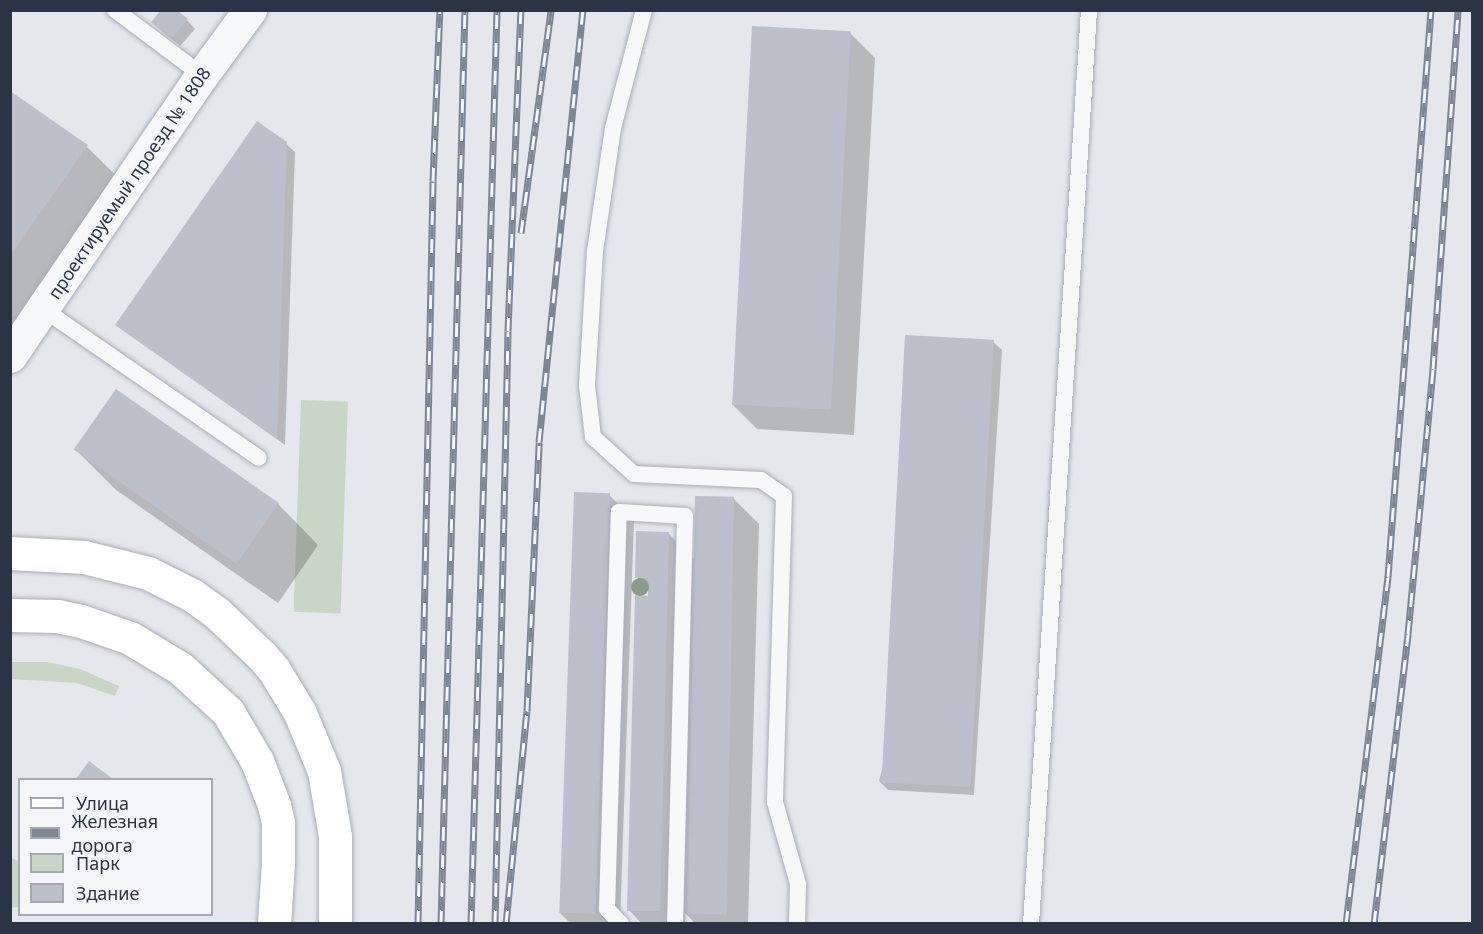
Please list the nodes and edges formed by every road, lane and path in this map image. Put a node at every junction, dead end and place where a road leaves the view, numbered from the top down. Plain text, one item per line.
1 (114, 10) edge
2 (644, 10) edge
3 (1089, 10) edge
4 (239, 15) edge
5 (202, 75) junction
6 (43, 309) junction
7 (10, 356) edge
8 (259, 458) dead end
9 (10, 553) edge
10 (10, 603) edge
11 (10, 615) edge
12 (57, 616) junction
13 (274, 924) edge
14 (335, 924) edge
15 (621, 924) edge
16 (675, 924) edge
17 (797, 924) edge
18 (1032, 924) edge

1 - 5 lane
2 - 17 lane
3 - 18 lane
4 - 5 street, проектируемый проезд № 1808
5 - 6 street, проектируемый проезд № 1808
6 - 7 street, проектируемый проезд № 1808
6 - 8 lane
9 - 14 main road
10 - 12 street
11 - 12 main road
12 - 13 main road
15 - 16 lane

